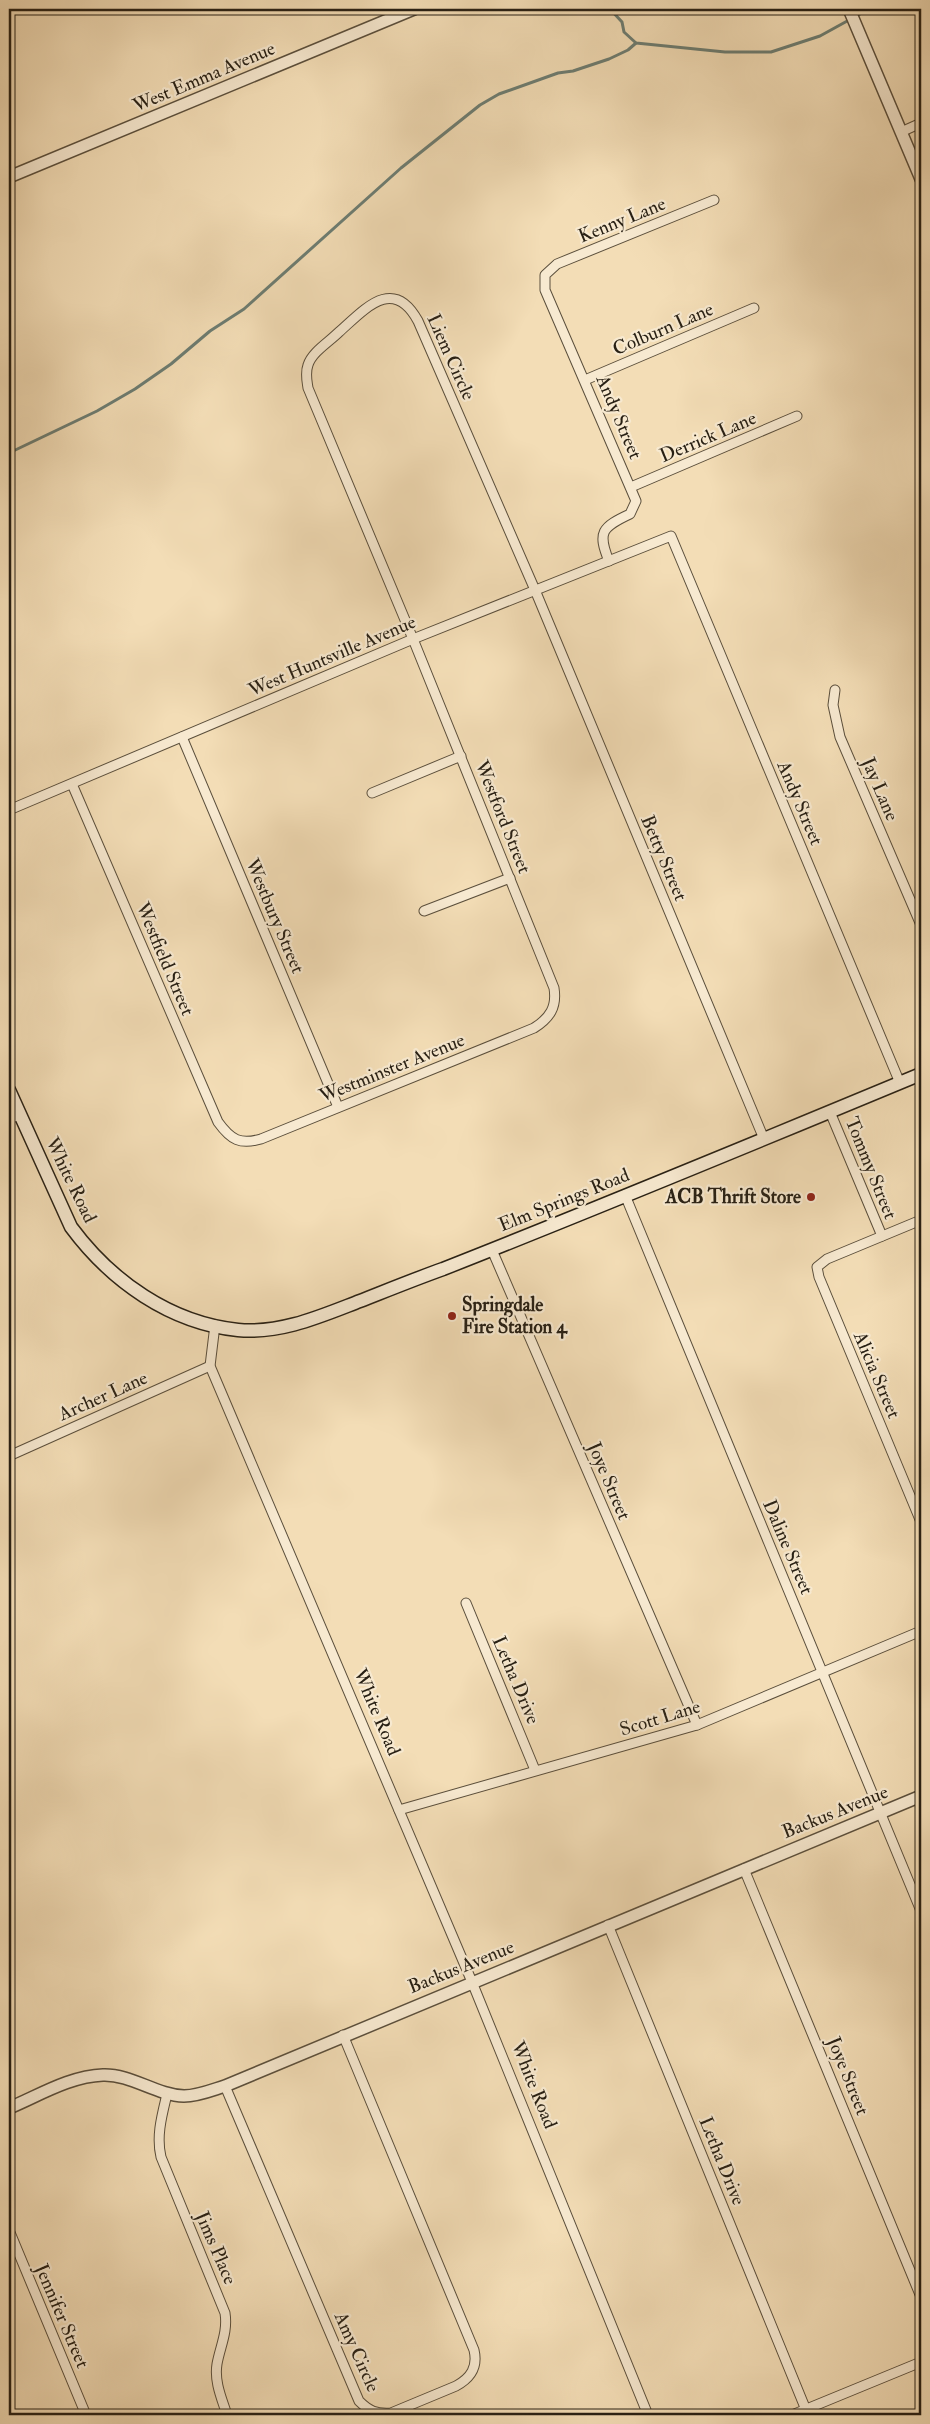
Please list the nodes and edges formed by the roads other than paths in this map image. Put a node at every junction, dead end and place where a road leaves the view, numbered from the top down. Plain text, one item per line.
1 (414, 9) edge
2 (849, 9) edge
3 (921, 123) edge
4 (901, 132) junction
5 (9, 177) edge
6 (921, 179) edge
7 (714, 200) dead end
8 (545, 276) joint
9 (754, 308) dead end
10 (585, 380) junction
11 (797, 416) dead end
12 (631, 488) junction
13 (671, 536) joint
14 (609, 561) junction
15 (535, 590) junction
16 (413, 638) junction
17 (835, 690) dead end
18 (182, 737) junction
19 (461, 756) junction
20 (72, 784) junction
21 (372, 793) dead end
22 (9, 810) edge
23 (510, 878) junction
24 (424, 911) dead end
25 (921, 925) edge
26 (554, 1009) joint
27 (921, 1074) edge
28 (900, 1083) junction
29 (9, 1090) edge
30 (338, 1107) junction
31 (830, 1112) junction
32 (14, 1117) edge
33 (764, 1139) junction
34 (236, 1142) joint
35 (625, 1195) junction
36 (921, 1220) edge
37 (882, 1236) junction
38 (492, 1250) junction
39 (215, 1325) junction
40 (210, 1366) junction
41 (9, 1456) edge
42 (921, 1522) edge
43 (466, 1602) dead end
44 (921, 1631) edge
45 (823, 1672) junction
46 (696, 1725) junction
47 (536, 1770) junction
48 (921, 1796) edge
49 (399, 1810) junction
50 (880, 1813) junction
51 (744, 1869) junction
52 (921, 1911) edge
53 (608, 1925) junction
54 (472, 1982) junction
55 (343, 2035) junction
56 (225, 2086) junction
57 (167, 2094) junction
58 (9, 2108) edge
59 (9, 2230) edge
60 (921, 2297) edge
61 (921, 2362) edge
62 (806, 2410) junction
63 (86, 2415) edge
64 (227, 2415) edge
65 (648, 2415) edge
66 (792, 2415) edge

1 - 5 street, West Emma Avenue
2 - 4 street
3 - 4 street
4 - 6 street
7 - 8 street, Kenny Lane
8 - 10 street, Andy Street
9 - 10 street, Colburn Lane
10 - 12 street, Andy Street
11 - 12 street, Derrick Lane
12 - 14 street, Andy Street
13 - 14 street, West Huntsville Avenue
13 - 28 street, Andy Street
14 - 15 street, West Huntsville Avenue
15 - 16 street, West Huntsville Avenue
15 - 16 street, Liem Circle
15 - 33 street, Betty Street
16 - 18 street, West Huntsville Avenue
16 - 19 street, Westford Street
17 - 25 street, Jay Lane
18 - 20 street, West Huntsville Avenue
18 - 30 street, Westbury Street
19 - 21 street
19 - 23 street, Westford Street
20 - 22 street, West Huntsville Avenue
20 - 34 street, Westfield Street
23 - 24 street
23 - 26 street, Westford Street
26 - 30 street, Westminster Avenue
27 - 28 main road, Elm Springs Road
28 - 31 main road, Elm Springs Road
29 - 32 main road, White Road
30 - 34 street, Westminster Avenue
31 - 33 main road, Elm Springs Road
31 - 37 street, Tommy Street
32 - 39 main road, White Road
33 - 35 main road, Elm Springs Road
35 - 38 main road, Elm Springs Road
35 - 45 street, Daline Street
36 - 37 street
37 - 42 street, Alicia Street
38 - 39 main road, Elm Springs Road
38 - 46 street, Joye Street
39 - 40 street
40 - 41 street, Archer Lane
40 - 49 street, White Road
43 - 47 street, Letha Drive
44 - 45 street, Scott Lane
45 - 46 street, Scott Lane
45 - 50 street, Daline Street
46 - 47 street, Scott Lane
47 - 49 street, Scott Lane
48 - 50 street, Backus Avenue
49 - 54 street, White Road
50 - 51 street, Backus Avenue
50 - 52 street, Daline Street
51 - 53 street, Backus Avenue
51 - 60 street, Joye Street
53 - 54 street, Backus Avenue
53 - 62 street, Letha Drive
54 - 55 street, Backus Avenue
54 - 65 street, White Road
55 - 56 street, Backus Avenue
55 - 56 street, Amy Circle
56 - 57 street, Backus Avenue
57 - 58 street, Backus Avenue
57 - 64 street, Jims Place
59 - 63 street, Jennifer Street
61 - 62 street
62 - 66 street

